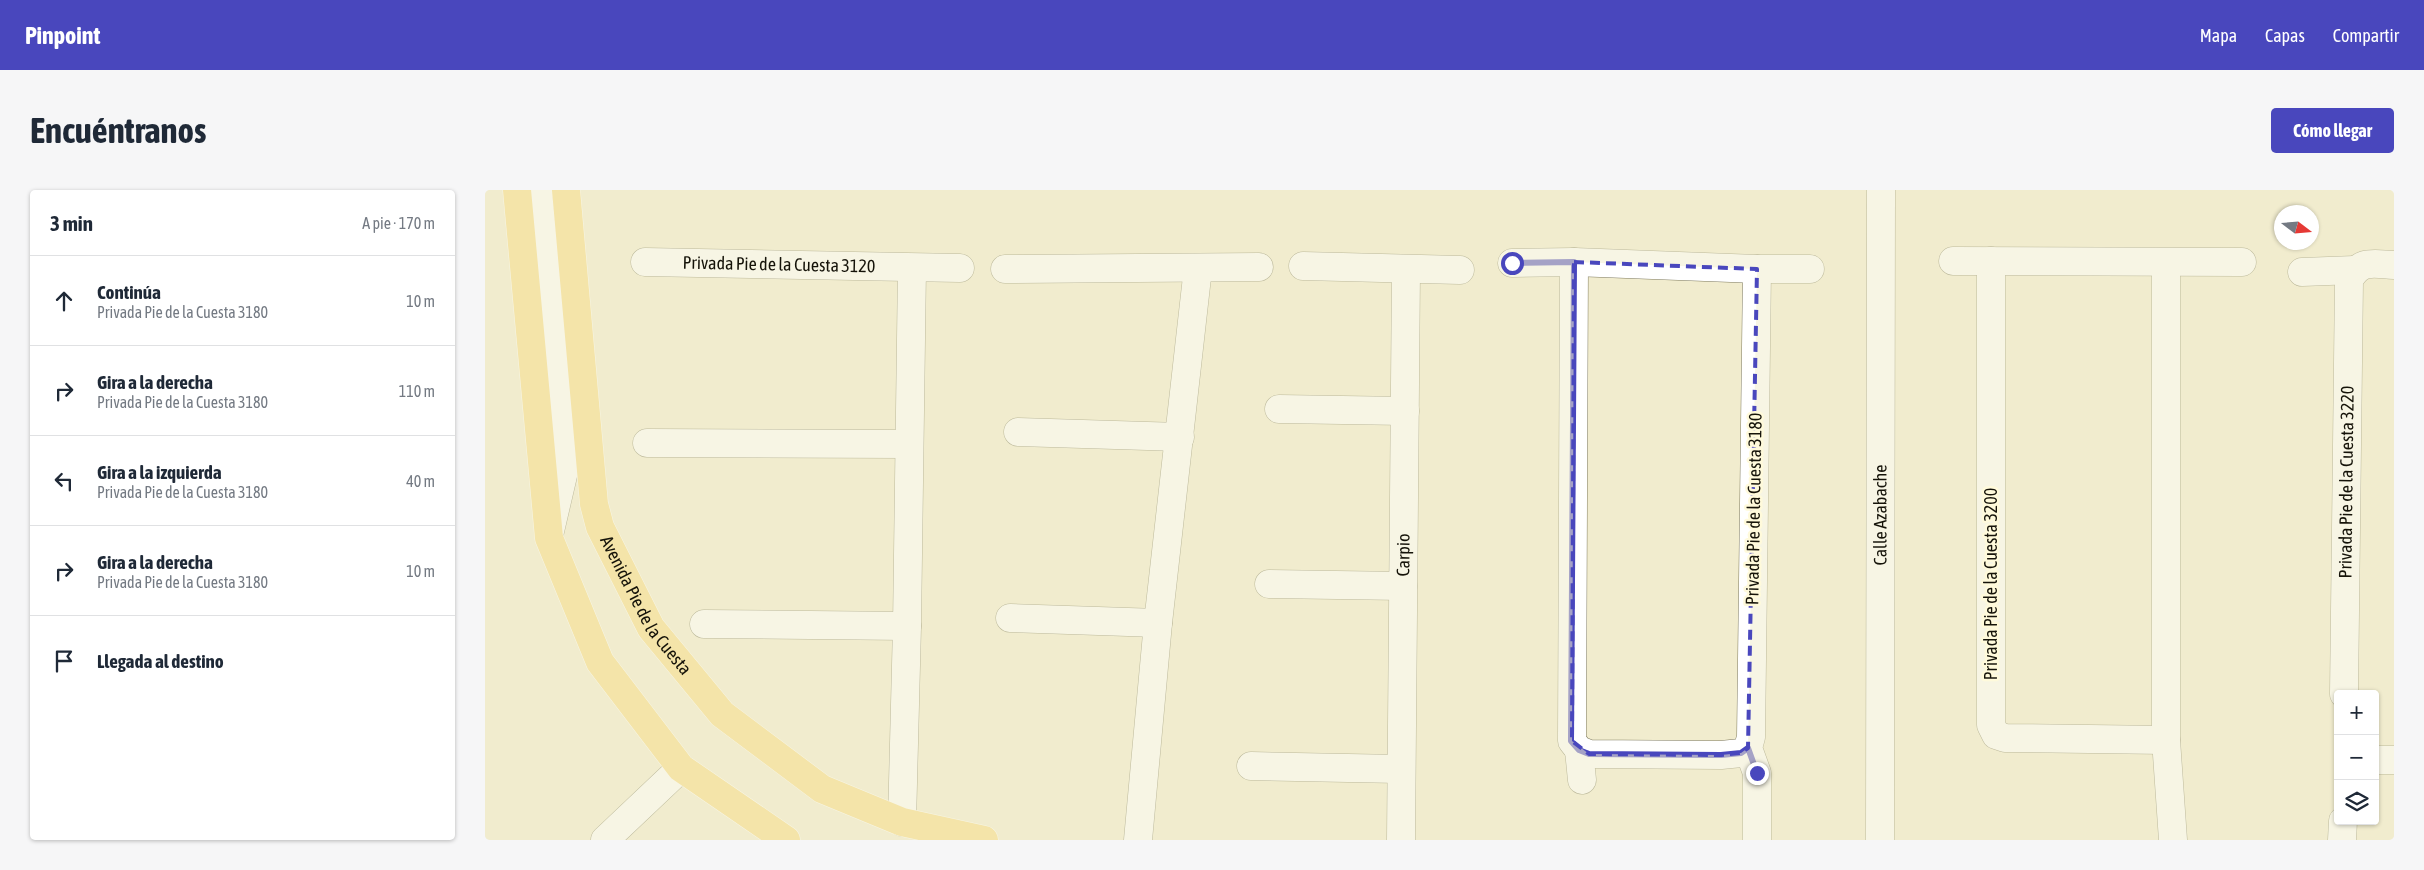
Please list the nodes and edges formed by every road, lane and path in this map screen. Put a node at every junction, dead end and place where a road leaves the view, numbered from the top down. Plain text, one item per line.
1 (517, 190) edge
2 (538, 190) edge
3 (549, 190) edge
4 (566, 190) edge
5 (1881, 190) edge
6 (1991, 261) junction
7 (645, 262) dead end
8 (1574, 262) junction
9 (1953, 262) dead end
10 (2242, 262) dead end
11 (1512, 263) dead end
12 (2166, 263) junction
13 (2394, 265) edge
14 (1303, 266) dead end
15 (1259, 267) dead end
16 (912, 268) junction
17 (960, 268) dead end
18 (1198, 268) junction
19 (1005, 269) dead end
20 (1757, 269) junction
21 (1809, 269) dead end
22 (1406, 270) junction
23 (1459, 270) dead end
24 (2355, 270) junction
25 (2302, 272) dead end
26 (1279, 409) dead end
27 (1405, 411) junction
28 (1018, 432) dead end
29 (1180, 437) junction
30 (647, 443) dead end
31 (908, 444) junction
32 (593, 504) junction
33 (549, 538) junction
34 (1269, 584) dead end
35 (1403, 586) junction
36 (1010, 618) dead end
37 (1159, 623) junction
38 (704, 624) dead end
39 (907, 626) junction
40 (2343, 690) edge
41 (2166, 740) junction
42 (1748, 748) junction
43 (1579, 750) junction
44 (2379, 760) edge
45 (2394, 760) edge
46 (1251, 766) dead end
47 (681, 768) junction
48 (1400, 769) junction
49 (1582, 780) dead end
50 (902, 822) junction
51 (2343, 825) edge
52 (605, 840) edge
53 (786, 840) edge
54 (984, 840) edge
55 (1138, 840) edge
56 (1401, 840) edge
57 (1757, 840) edge
58 (1880, 840) edge
59 (2173, 840) edge
60 (2342, 840) edge

1 - 33 main road
2 - 33 street
3 - 32 street
4 - 32 main road, Avenida Pie de la Cuesta
5 - 58 street, Calle Azabache
6 - 9 street
6 - 12 street
6 - 41 street, Privada Pie de la Cuesta 3200
7 - 16 street, Privada Pie de la Cuesta 3120
8 - 11 street
8 - 20 street
8 - 43 street
10 - 12 street
12 - 41 street
13 - 24 street
14 - 22 street
15 - 18 street
16 - 17 street, Privada Pie de la Cuesta 3120
16 - 31 street
18 - 19 street
18 - 29 street
20 - 21 street
20 - 42 street, Privada Pie de la Cuesta 3180
22 - 23 street
22 - 27 street, Carpio
24 - 25 street
24 - 40 street, Privada Pie de la Cuesta 3220
26 - 27 street
27 - 35 street, Carpio
28 - 29 street
29 - 37 street
30 - 31 street
31 - 39 street
32 - 50 main road, Avenida Pie de la Cuesta
33 - 47 main road
34 - 35 street
35 - 48 street, Carpio
36 - 37 street
37 - 55 street
38 - 39 street
39 - 50 street
41 - 59 street
42 - 43 street
42 - 57 street, Privada Pie de la Cuesta 3180
43 - 49 street
44 - 45 street
46 - 48 street
47 - 52 street
47 - 53 main road
48 - 56 street, Carpio
50 - 54 main road, Avenida Pie de la Cuesta
51 - 60 street

